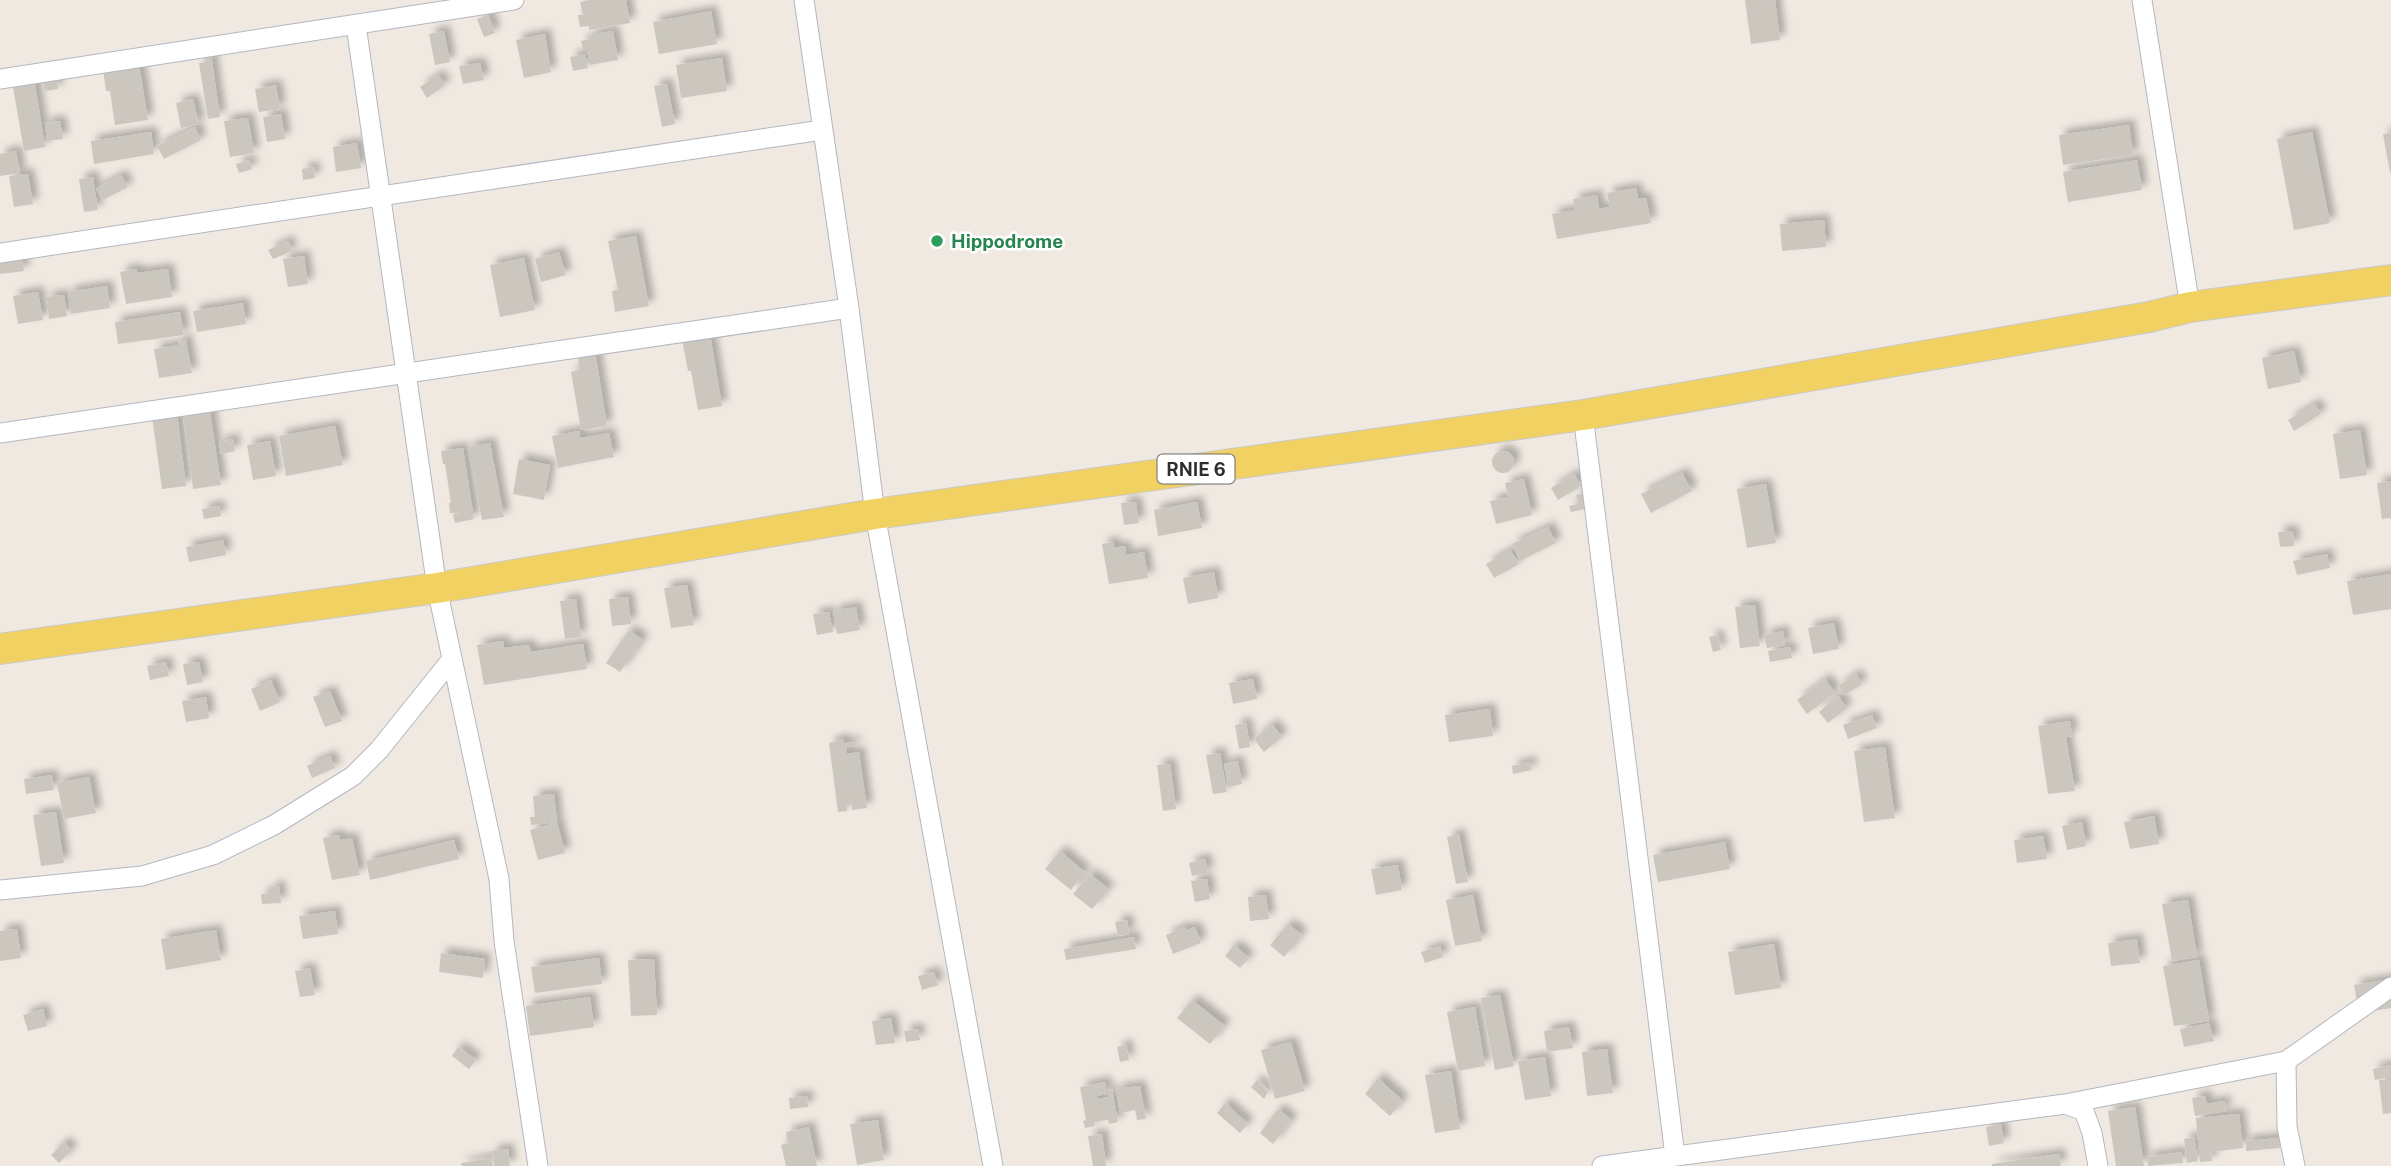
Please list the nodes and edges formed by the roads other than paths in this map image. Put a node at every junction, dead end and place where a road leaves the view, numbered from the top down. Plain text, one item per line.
1 (514, 0) edge
2 (804, 0) edge
3 (2142, 0) edge
4 (356, 25) junction
5 (0, 79) edge
6 (822, 130) junction
7 (381, 196) junction
8 (0, 253) edge
9 (2391, 280) edge
10 (2190, 307) junction
11 (849, 308) junction
12 (406, 373) junction
13 (1583, 415) junction
14 (0, 433) edge
15 (875, 514) junction
16 (437, 588) junction
17 (0, 649) edge
18 (453, 659) junction
19 (0, 890) edge
20 (2391, 987) edge
21 (2286, 1062) junction
22 (2065, 1104) junction
23 (1675, 1156) junction
24 (538, 1166) edge
25 (993, 1166) edge
26 (1602, 1166) edge
27 (2098, 1166) edge
28 (2295, 1166) edge

1 - 4 street
2 - 6 street
3 - 10 street
4 - 5 street
4 - 7 street
6 - 7 street
6 - 11 street
7 - 8 street
7 - 12 street
9 - 10 main road, RNIE 6
10 - 13 main road, RNIE 6
11 - 12 street
11 - 15 street
12 - 14 street
12 - 16 street
13 - 15 main road, RNIE 6
13 - 23 street
15 - 16 main road, RNIE 6
15 - 25 street
16 - 17 main road, RNIE 6
16 - 18 street
18 - 19 street
18 - 24 street
20 - 21 street
21 - 22 street
21 - 28 street
22 - 23 street
22 - 27 street
23 - 26 street

